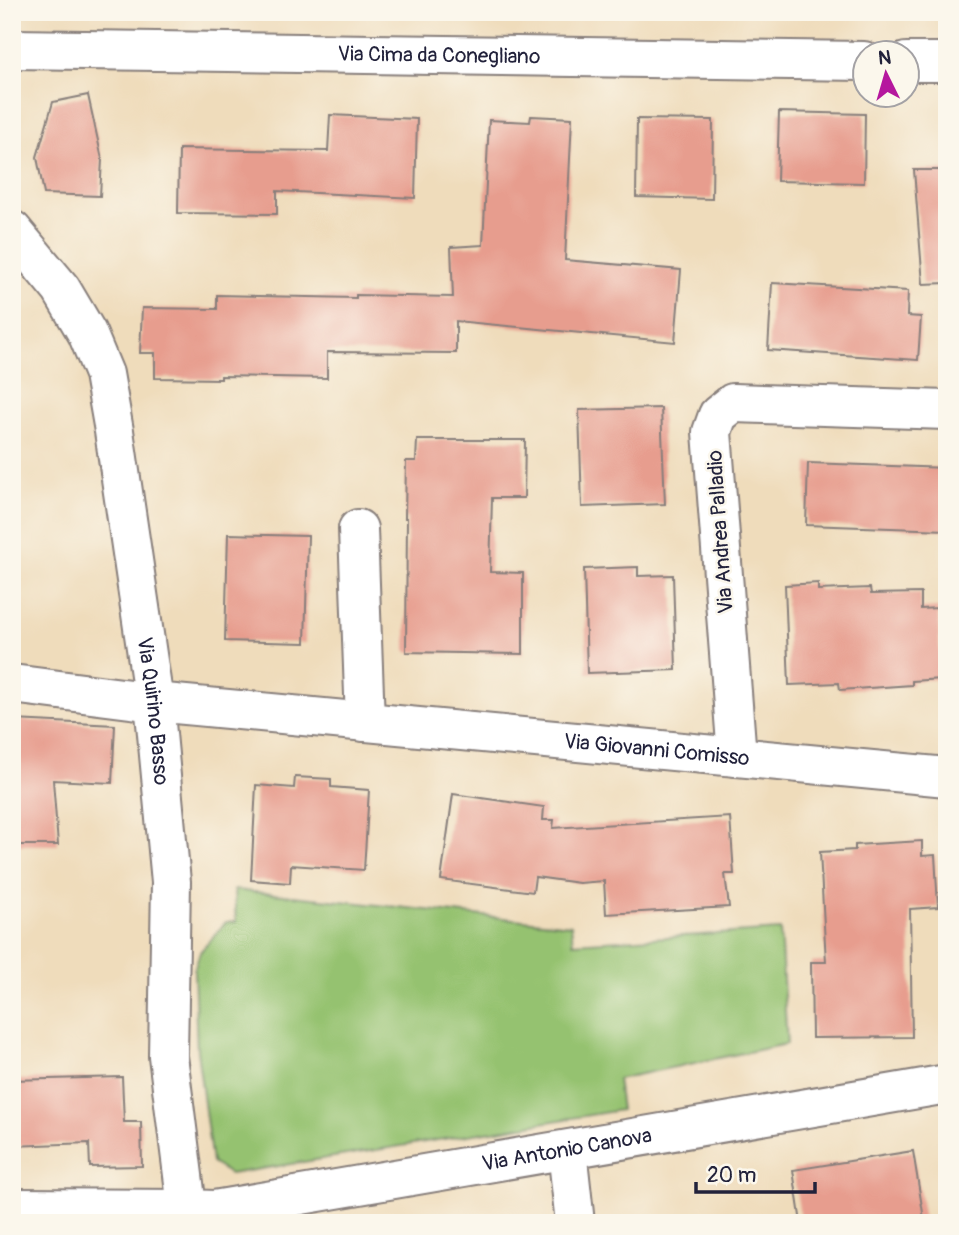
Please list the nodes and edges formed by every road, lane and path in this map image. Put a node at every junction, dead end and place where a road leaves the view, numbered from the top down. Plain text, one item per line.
1 (12, 48) edge
2 (850, 61) edge
3 (920, 62) edge
4 (947, 62) edge
5 (12, 230) edge
6 (947, 410) edge
7 (358, 529) dead end
8 (12, 684) edge
9 (154, 702) junction
10 (365, 722) junction
11 (737, 757) junction
12 (947, 777) edge
13 (947, 1084) edge
14 (567, 1150) junction
15 (12, 1208) edge
16 (189, 1216) edge
17 (575, 1223) edge

1 - 2 street, Via Cima da Conegliano
3 - 4 street
5 - 9 street, Via Quirino Basso
6 - 11 street, Via Andrea Palladio
7 - 10 street
8 - 9 street, Via Giovanni Comisso
9 - 10 street, Via Giovanni Comisso
9 - 16 street, Via Quirino Basso
10 - 11 street, Via Giovanni Comisso
11 - 12 street, Via Giovanni Comisso
13 - 14 street, Via Antonio Canova
14 - 16 street, Via Antonio Canova
14 - 17 street
15 - 16 street, Via Antonio Canova

